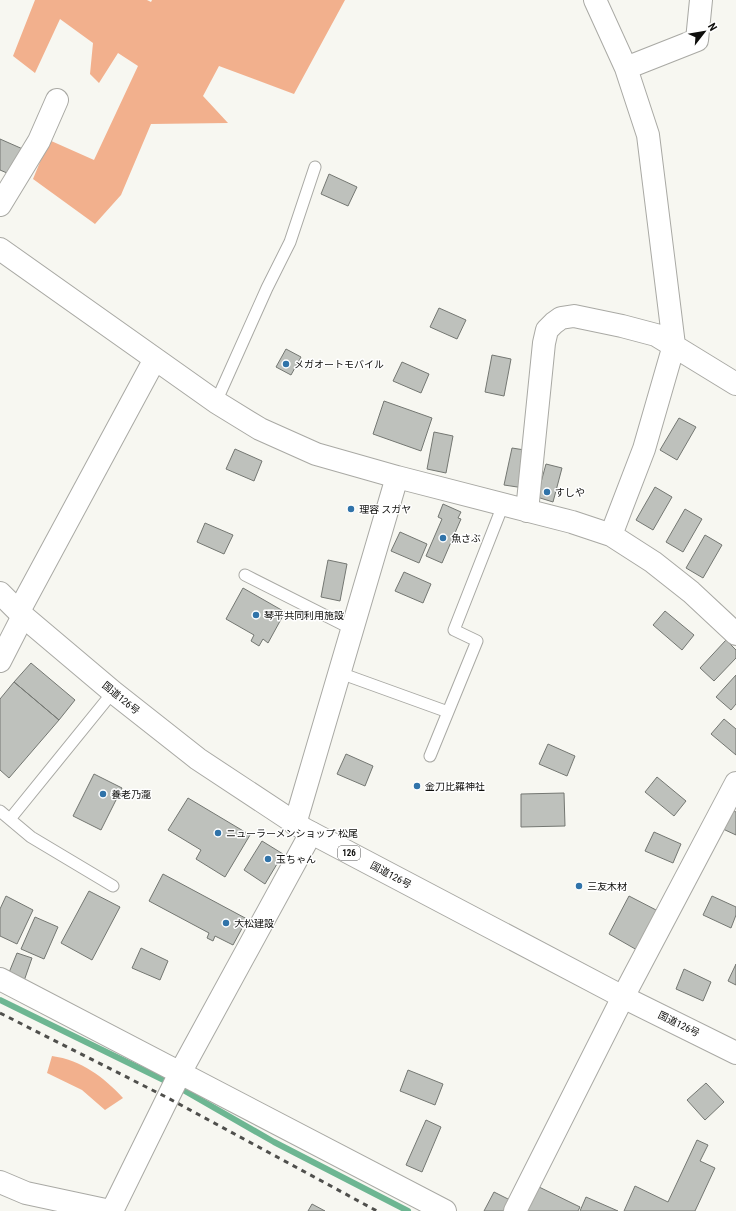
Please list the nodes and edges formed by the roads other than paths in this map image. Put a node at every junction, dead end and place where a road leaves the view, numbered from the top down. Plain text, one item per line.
1 (594, 0) edge
2 (701, 0) edge
3 (626, 68) junction
4 (57, 100) dead end
5 (315, 167) dead end
6 (0, 205) edge
7 (0, 249) edge
8 (674, 345) junction
9 (155, 359) junction
10 (736, 384) edge
11 (216, 402) junction
12 (397, 478) junction
13 (502, 505) junction
14 (527, 511) junction
15 (611, 535) junction
16 (245, 575) dead end
17 (0, 593) edge
18 (21, 614) junction
19 (352, 630) junction
20 (736, 634) edge
21 (0, 661) edge
22 (340, 673) junction
23 (113, 692) junction
24 (448, 712) junction
25 (430, 756) dead end
26 (736, 783) edge
27 (0, 811) edge
28 (10, 819) junction
29 (303, 828) junction
30 (113, 886) dead end
31 (0, 979) edge
32 (623, 997) junction
33 (736, 1053) edge
34 (177, 1079) junction
35 (0, 1182) edge
36 (111, 1211) edge
37 (445, 1211) edge
38 (515, 1211) edge

1 - 3 main road
2 - 3 main road
3 - 8 main road
4 - 6 main road
5 - 11 lane
7 - 9 main road
8 - 10 main road
8 - 14 main road
8 - 15 main road
9 - 11 main road
9 - 18 main road
11 - 12 main road
12 - 13 main road
12 - 19 main road
13 - 14 main road
13 - 24 lane
14 - 15 main road
15 - 20 main road
16 - 19 lane
17 - 18 main road, 国道126号 / 126
18 - 21 main road
18 - 23 main road, 国道126号 / 126
19 - 22 main road
22 - 24 lane
22 - 29 main road
23 - 28 lane
23 - 29 main road, 国道126号 / 126
24 - 25 lane
26 - 32 main road
27 - 28 lane
28 - 30 lane
29 - 32 main road, 国道126号 / 126
29 - 34 main road
31 - 34 main road
32 - 33 main road, 国道126号 / 126
32 - 38 main road
34 - 36 main road
34 - 37 main road
35 - 36 main road

